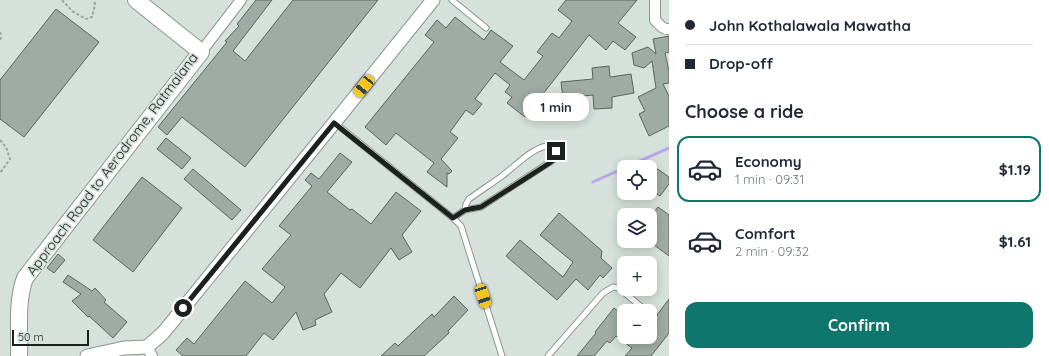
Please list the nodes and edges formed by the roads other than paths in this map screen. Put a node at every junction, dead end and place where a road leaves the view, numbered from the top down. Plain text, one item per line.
1 (136, 0) edge
2 (241, 0) edge
3 (433, 0) edge
4 (452, 0) edge
5 (655, 0) edge
6 (486, 28) dead end
7 (669, 29) edge
8 (200, 52) junction
9 (334, 123) junction
10 (465, 210) junction
11 (453, 218) junction
12 (638, 304) edge
13 (150, 352) edge
14 (19, 356) edge
15 (87, 356) edge
16 (502, 356) edge
17 (548, 356) edge

1 - 8 main road, Approach Road to Aerodrome, Ratmalana
2 - 8 street
3 - 9 street
4 - 6 lane
5 - 7 street
8 - 14 main road, Approach Road to Aerodrome, Ratmalana
9 - 11 lane
9 - 13 street
10 - 10 lane
10 - 11 lane
11 - 16 lane
12 - 17 lane
13 - 15 street

